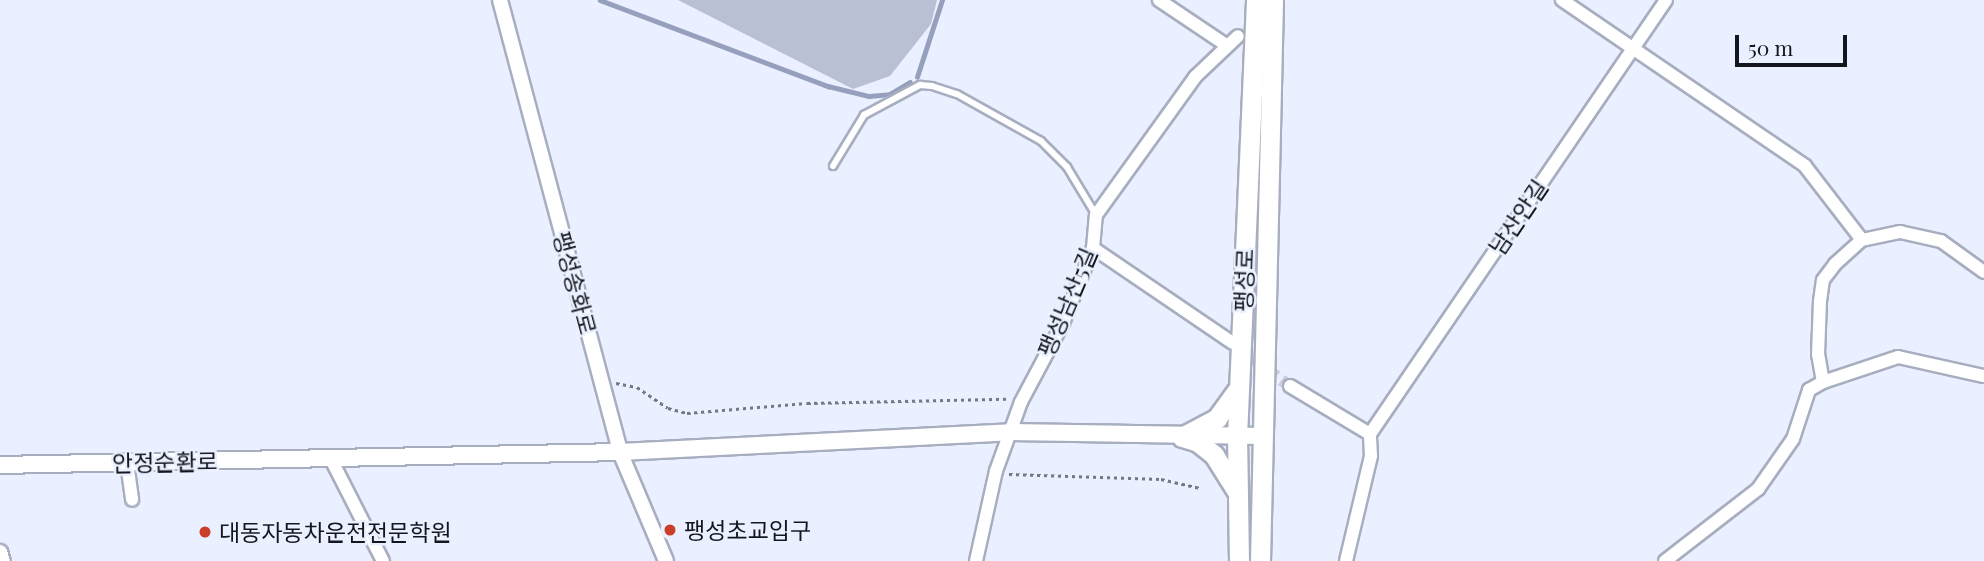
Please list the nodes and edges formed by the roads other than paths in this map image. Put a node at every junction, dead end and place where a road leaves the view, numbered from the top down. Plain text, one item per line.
1 (500, 0) edge
2 (1158, 0) edge
3 (1256, 0) edge
4 (1273, 0) edge
5 (1562, 0) edge
6 (1666, 0) edge
7 (1238, 37) dead end
8 (1226, 45) junction
9 (1633, 50) junction
10 (833, 166) dead end
11 (1096, 215) junction
12 (1862, 240) junction
13 (1093, 248) junction
14 (1984, 272) edge
15 (1233, 343) tunnel mouth
16 (1984, 376) edge
17 (1823, 382) junction
18 (1290, 386) tunnel mouth
19 (1239, 387) junction
20 (1010, 432) junction
21 (1370, 434) junction
22 (1237, 436) junction
23 (1263, 436) junction
24 (1182, 437) junction
25 (620, 452) junction
26 (331, 459) junction
27 (127, 463) junction
28 (0, 465) edge
29 (1238, 498) junction
30 (132, 500) dead end
31 (0, 552) edge
32 (3, 561) edge
33 (383, 561) edge
34 (666, 561) edge
35 (976, 561) edge
36 (1239, 561) edge
37 (1260, 561) edge
38 (1346, 561) edge
39 (1665, 561) edge

1 - 25 street, 팽성송화로
2 - 8 street
3 - 19 main road, 팽성로
4 - 23 main road, 팽성로
5 - 9 street
6 - 9 street, 남산안길
7 - 8 street
8 - 11 street
9 - 12 street
9 - 21 street, 남산안길
10 - 11 lane, 팽성남산5길
11 - 13 street, 팽성남산5길
12 - 14 street
12 - 17 street
13 - 15 street
13 - 20 street, 팽성남산5길
16 - 17 street
17 - 39 street
18 - 21 street
19 - 22 main road, 팽성로
19 - 24 main road
20 - 24 main road, 안정순환로
20 - 25 main road, 안정순환로
20 - 35 street, 팽성남산5길
21 - 38 street
22 - 23 main road, 안정순환로
22 - 24 main road, 안정순환로
22 - 29 main road, 팽성로
23 - 37 main road, 팽성로
24 - 29 main road
25 - 26 main road, 안정순환로
25 - 34 street, 팽성송화로
26 - 27 main road, 안정순환로
26 - 33 street
27 - 28 main road, 안정순환로
27 - 30 street
29 - 36 main road, 팽성로
31 - 32 street

